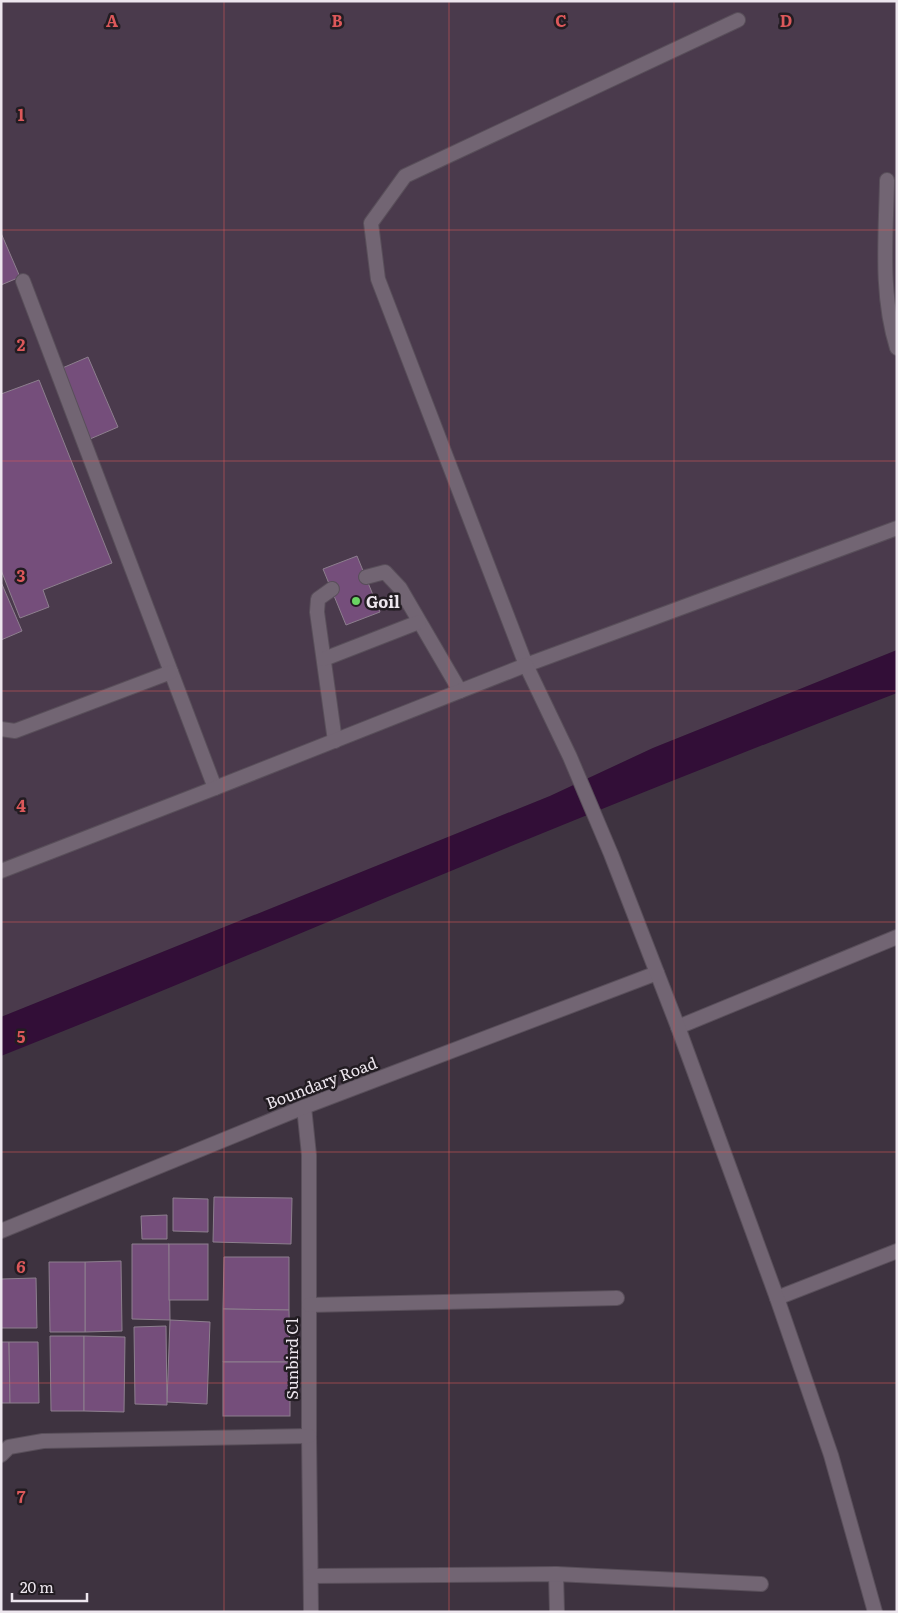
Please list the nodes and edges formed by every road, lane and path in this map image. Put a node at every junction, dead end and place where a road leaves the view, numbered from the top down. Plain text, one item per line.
1 (738, 20) dead end
2 (888, 180) dead end
3 (23, 281) dead end
4 (897, 348) edge
5 (897, 528) edge
6 (366, 577) dead end
7 (332, 589) dead end
8 (419, 622) junction
9 (324, 659) junction
10 (526, 664) junction
11 (171, 672) junction
12 (460, 691) junction
13 (1, 729) edge
14 (335, 741) junction
15 (215, 788) junction
16 (1, 871) edge
17 (897, 937) edge
18 (657, 973) junction
19 (678, 1026) junction
20 (304, 1106) junction
21 (1, 1231) edge
22 (897, 1252) edge
23 (617, 1298) dead end
24 (777, 1298) junction
25 (309, 1305) junction
26 (309, 1436) junction
27 (1, 1455) edge
28 (556, 1574) junction
29 (311, 1576) junction
30 (761, 1584) dead end
31 (311, 1612) edge
32 (557, 1612) edge
33 (875, 1612) edge

1 - 10 street
2 - 4 street
3 - 11 street
5 - 10 street
6 - 8 street
7 - 9 street
8 - 9 street
8 - 12 street
9 - 14 street
10 - 12 street
10 - 18 street
11 - 13 street
11 - 15 street
12 - 14 street
14 - 15 street
15 - 16 street
17 - 19 street
18 - 19 street
18 - 20 street, Boundary Road
19 - 24 street
20 - 21 street, Boundary Road
20 - 25 street, Sunbird Cl
22 - 24 street
23 - 25 street
24 - 33 street
25 - 26 street, Sunbird Cl
26 - 27 street
26 - 29 street, Sunbird Cl
28 - 29 street
28 - 30 street
28 - 32 street
29 - 31 street, Sunbird Cl

